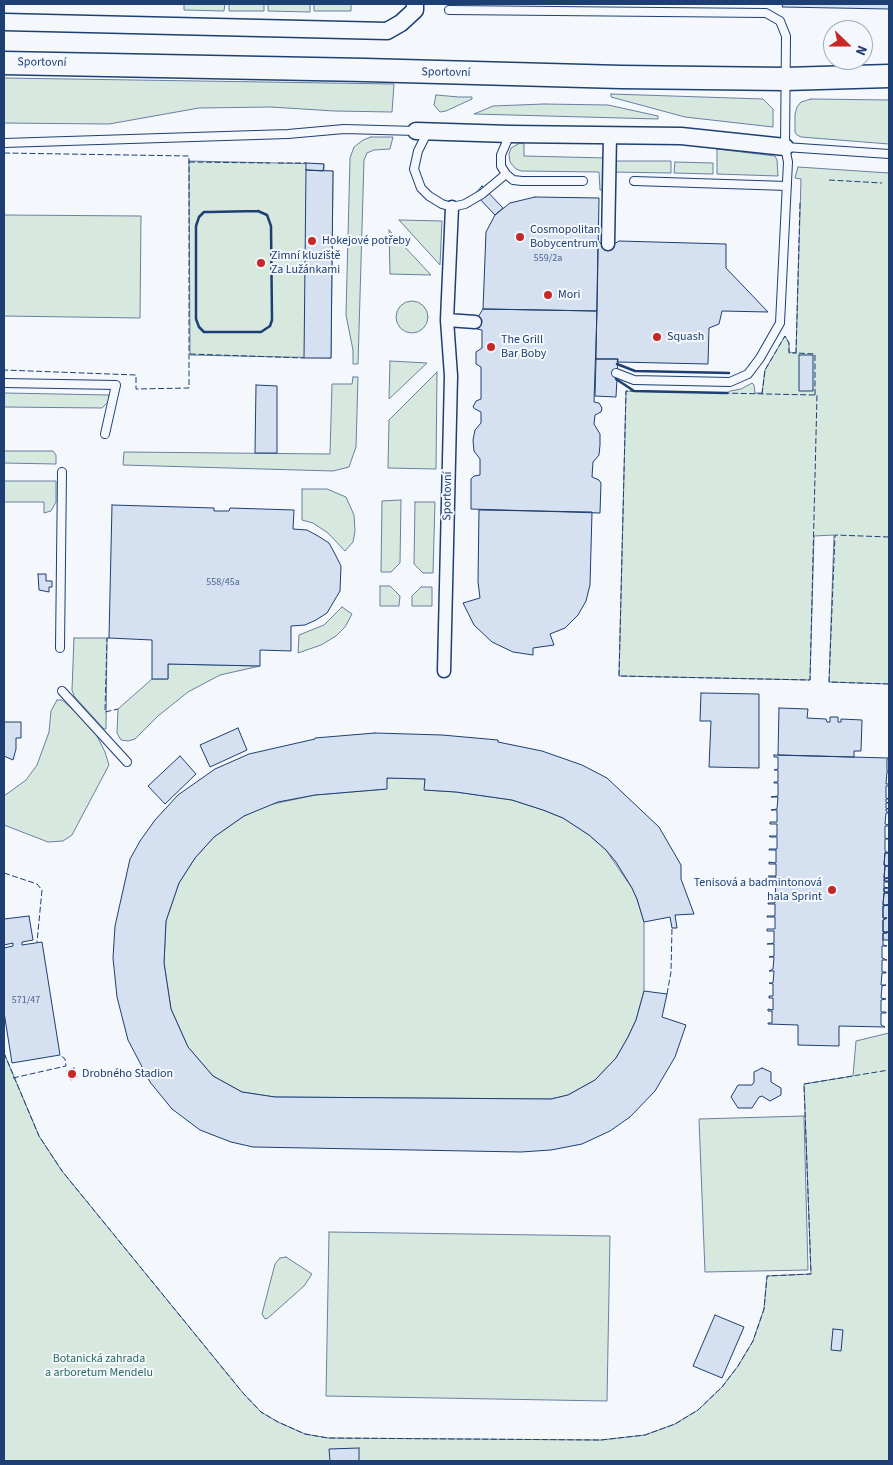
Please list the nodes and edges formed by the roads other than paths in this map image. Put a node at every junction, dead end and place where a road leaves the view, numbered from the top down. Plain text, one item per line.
1 (415, 7) edge
2 (449, 10) dead end
3 (4, 22) edge
4 (4, 63) edge
5 (889, 76) edge
6 (785, 79) junction
7 (422, 131) junction
8 (510, 134) junction
9 (610, 135) junction
10 (4, 143) edge
11 (785, 147) junction
12 (889, 154) edge
13 (506, 174) junction
14 (583, 181) dead end
15 (634, 181) dead end
16 (787, 186) junction
17 (452, 207) junction
18 (608, 244) dead end
19 (447, 320) junction
20 (475, 322) dead end
21 (616, 373) dead end
22 (4, 383) edge
23 (105, 434) dead end
24 (62, 472) dead end
25 (60, 648) dead end
26 (444, 671) dead end
27 (62, 691) dead end
28 (127, 762) dead end

1 - 3 street
2 - 6 lane
4 - 6 main road, Sportovní
5 - 6 main road, Sportovní
6 - 11 lane
7 - 8 street
7 - 10 lane
7 - 17 lane
8 - 9 street
8 - 13 lane
9 - 11 street
9 - 18 street
11 - 12 lane
11 - 16 lane
13 - 14 lane
13 - 17 lane
15 - 16 lane
16 - 21 lane
17 - 19 street, Sportovní
19 - 20 street
19 - 26 street, Sportovní
22 - 23 lane
24 - 25 lane
27 - 28 lane

